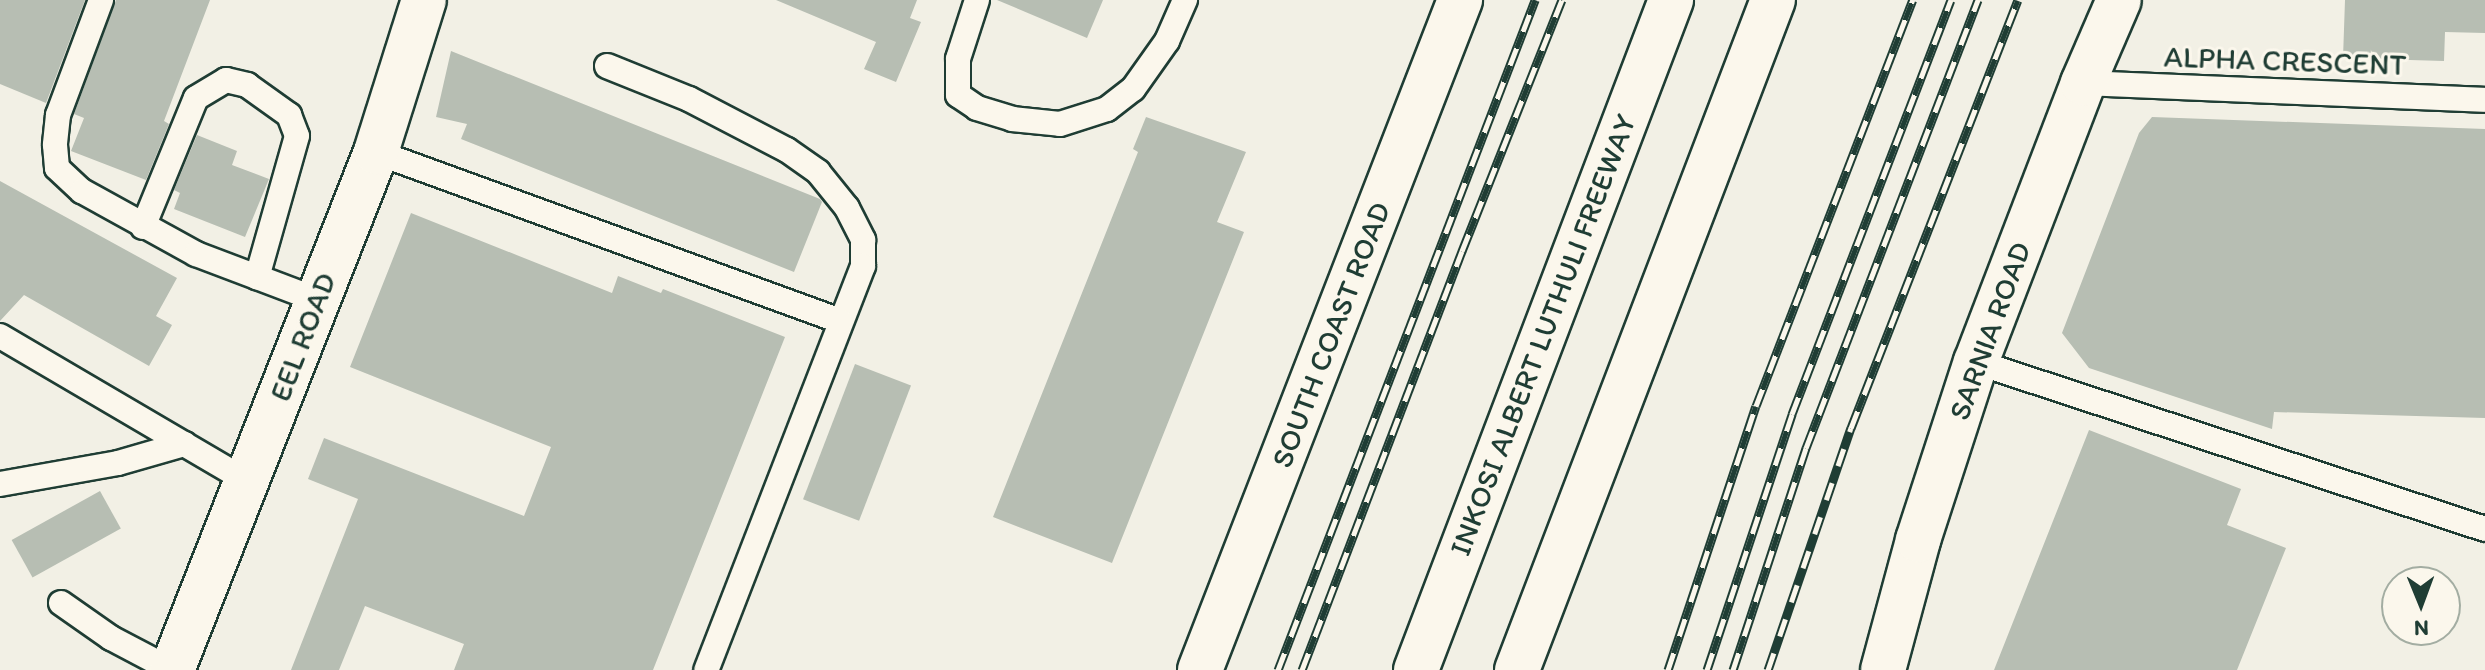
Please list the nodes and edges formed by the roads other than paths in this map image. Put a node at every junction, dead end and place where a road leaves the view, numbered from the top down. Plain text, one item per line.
1 (101, 0) edge
2 (424, 0) edge
3 (977, 0) edge
4 (1185, 0) edge
5 (1460, 0) edge
6 (1671, 0) edge
7 (1773, 0) edge
8 (2119, 0) edge
9 (607, 66) dead end
10 (2083, 83) junction
11 (2485, 100) edge
12 (376, 152) junction
13 (143, 227) junction
14 (257, 277) junction
15 (318, 300) junction
16 (840, 321) junction
17 (0, 336) edge
18 (1976, 362) junction
19 (184, 444) junction
20 (247, 481) junction
21 (0, 484) edge
22 (2485, 529) edge
23 (61, 603) dead end
24 (172, 670) edge
25 (706, 670) edge
26 (1200, 670) edge
27 (1416, 670) edge
28 (1517, 670) edge
29 (1883, 670) edge

1 - 13 lane
2 - 12 main road, EEL ROAD
3 - 4 lane
5 - 26 main road, SOUTH COAST ROAD
6 - 27 main road, INKOSI ALBERT LUTHULI FREEWAY
7 - 28 main road
8 - 10 main road, SARNIA ROAD
9 - 16 lane
10 - 11 lane, ALPHA CRESCENT
10 - 18 main road, SARNIA ROAD
12 - 15 main road, EEL ROAD
12 - 16 lane
13 - 14 lane
13 - 14 lane
14 - 15 lane
15 - 20 main road, EEL ROAD
16 - 25 lane
17 - 19 lane
18 - 22 lane
18 - 29 main road, SARNIA ROAD
19 - 20 lane
19 - 21 lane
20 - 24 main road, EEL ROAD
23 - 24 lane

